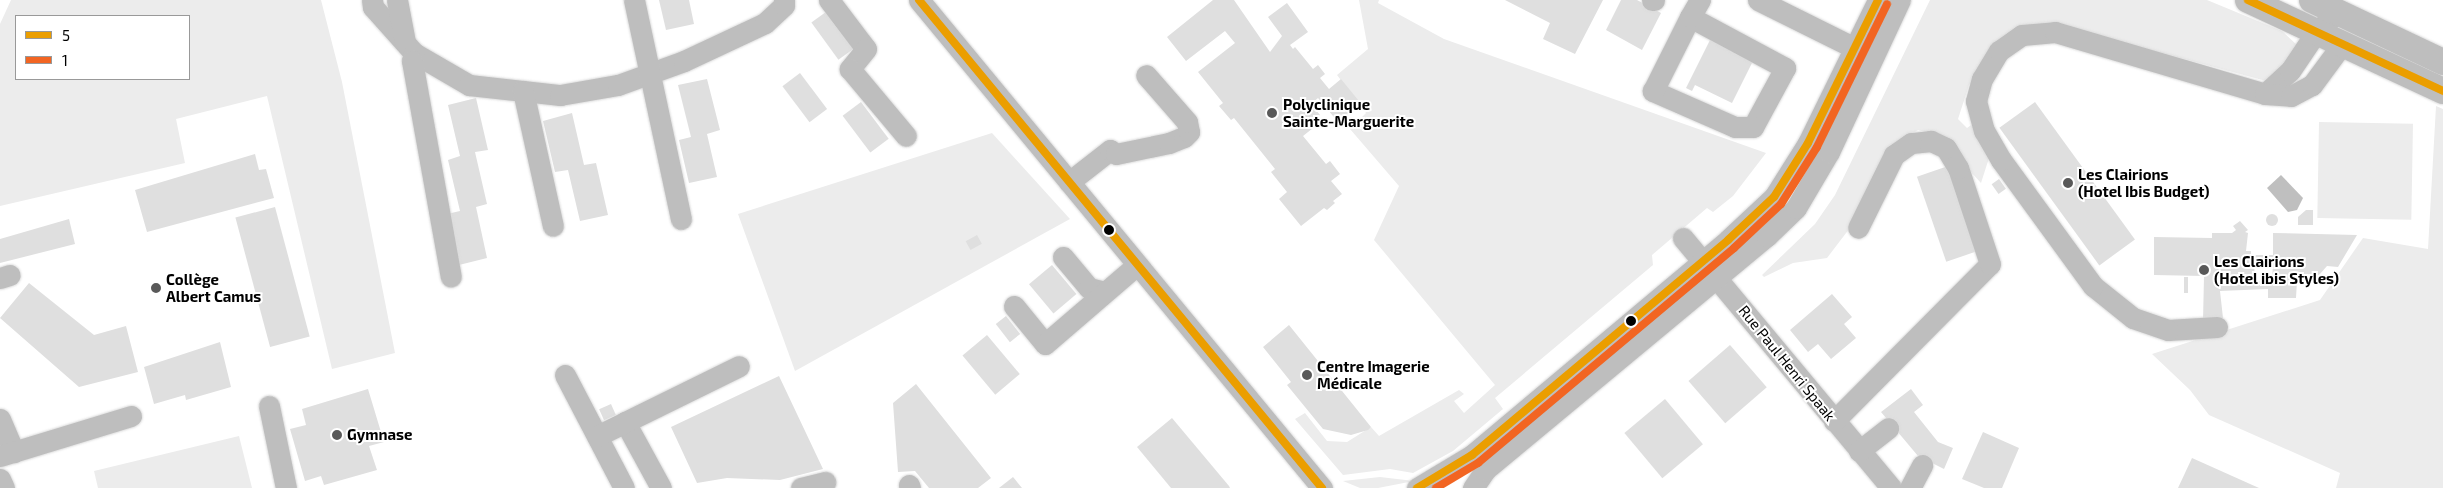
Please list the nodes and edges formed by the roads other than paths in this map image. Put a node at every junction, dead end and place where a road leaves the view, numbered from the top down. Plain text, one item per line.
1 (372, 0) edge
2 (397, 0) edge
3 (634, 0) edge
4 (784, 0) edge
5 (829, 0) edge
6 (919, 0) edge
7 (1758, 0) edge
8 (1878, 0) edge
9 (1900, 0) edge
10 (2248, 0) edge
11 (2312, 0) edge
12 (1695, 8) edge
13 (2338, 12) junction
14 (2317, 31) junction
15 (2342, 44) junction
16 (409, 48) junction
17 (1863, 53) junction
18 (2443, 62) edge
19 (652, 73) junction
20 (1146, 75) dead end
21 (523, 91) junction
22 (2443, 91) edge
23 (2265, 94) junction
24 (906, 136) dead end
25 (1068, 182) junction
26 (681, 219) dead end
27 (553, 226) dead end
28 (1858, 228) dead end
29 (1682, 238) dead end
30 (1063, 257) dead end
31 (1137, 265) junction
32 (1710, 269) junction
33 (451, 277) dead end
34 (1105, 292) junction
35 (1014, 306) dead end
36 (2217, 327) dead end
37 (739, 366) dead end
38 (565, 375) dead end
39 (269, 406) dead end
40 (131, 416) dead end
41 (0, 419) edge
42 (1834, 421) junction
43 (625, 422) junction
44 (1888, 428) dead end
45 (597, 436) junction
46 (1860, 451) junction
47 (7, 454) edge
48 (1922, 465) dead end
49 (0, 479) edge
50 (825, 482) dead end
51 (4, 488) edge
52 (286, 488) edge
53 (624, 488) edge
54 (661, 488) edge
55 (802, 488) edge
56 (1322, 488) edge
57 (1417, 488) edge
58 (1473, 488) edge
59 (1891, 488) edge
60 (1910, 488) edge

1 - 16 street
2 - 16 street
3 - 19 street
4 - 19 street
5 - 24 street
6 - 25 street
7 - 17 street
8 - 17 street
9 - 17 street
10 - 14 main road
11 - 13 main road
12 - 12 street
13 - 14 street
13 - 18 main road
14 - 15 main road
14 - 23 street
15 - 22 main road
15 - 23 street
16 - 21 street
16 - 33 street
17 - 32 street
19 - 21 street
19 - 26 street
20 - 25 street
21 - 27 street
23 - 36 street
25 - 31 street
28 - 42 street
29 - 32 street, Rue Paul Henri Spaak
30 - 34 street
31 - 34 street
31 - 56 street
32 - 42 street, Rue Paul Henri Spaak
32 - 57 street
32 - 58 street
34 - 35 street
37 - 43 street
38 - 45 street
39 - 52 street
40 - 47 street
41 - 47 street
42 - 46 street, Rue Paul Henri Spaak
43 - 45 street
43 - 54 street
44 - 46 street
45 - 53 street
46 - 59 street, Rue Paul Henri Spaak
48 - 60 street
49 - 51 street
50 - 55 street

